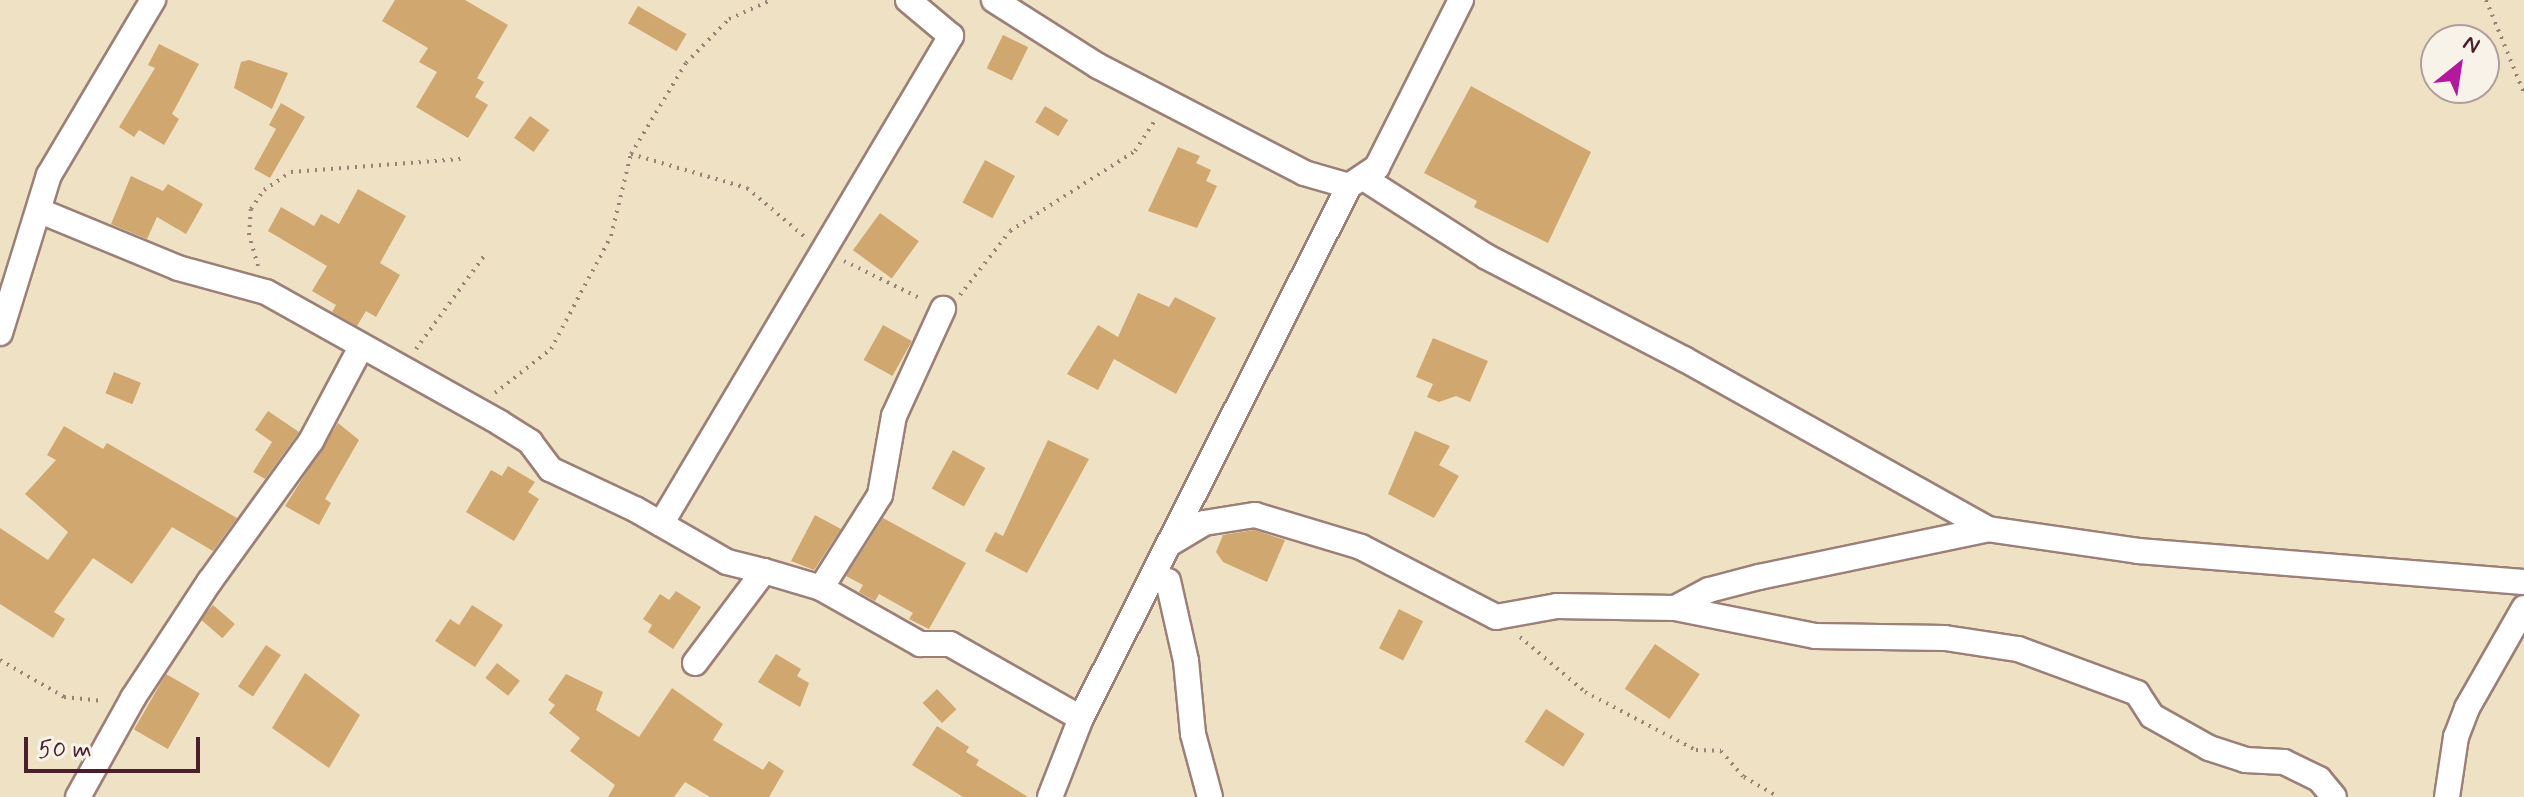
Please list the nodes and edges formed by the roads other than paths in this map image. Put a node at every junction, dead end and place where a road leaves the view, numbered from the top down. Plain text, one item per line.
1 (153, 0) edge
2 (908, 0) edge
3 (994, 0) edge
4 (1461, 0) edge
5 (1357, 182) junction
6 (40, 211) junction
7 (943, 309) road end
8 (0, 333) edge
9 (361, 347) junction
10 (661, 524) junction
11 (1988, 529) junction
12 (1171, 543) junction
13 (764, 571) junction
14 (1168, 581) dead end
15 (2524, 582) edge
16 (821, 588) junction
17 (1675, 608) junction
18 (2524, 608) edge
19 (695, 663) dead end
20 (1081, 718) junction
21 (78, 797) edge
22 (1050, 797) edge
23 (1210, 797) edge
24 (2334, 797) edge
25 (2447, 797) edge

1 - 6 street
2 - 10 street
3 - 5 street
4 - 5 street
5 - 11 street
5 - 12 street
6 - 8 street
6 - 9 street
7 - 16 street
9 - 10 street
9 - 21 street
10 - 13 street
11 - 15 street
11 - 17 street
12 - 17 street
12 - 20 street
13 - 16 street
13 - 19 street
14 - 23 street
16 - 20 street
17 - 24 street
18 - 25 street
20 - 22 street

